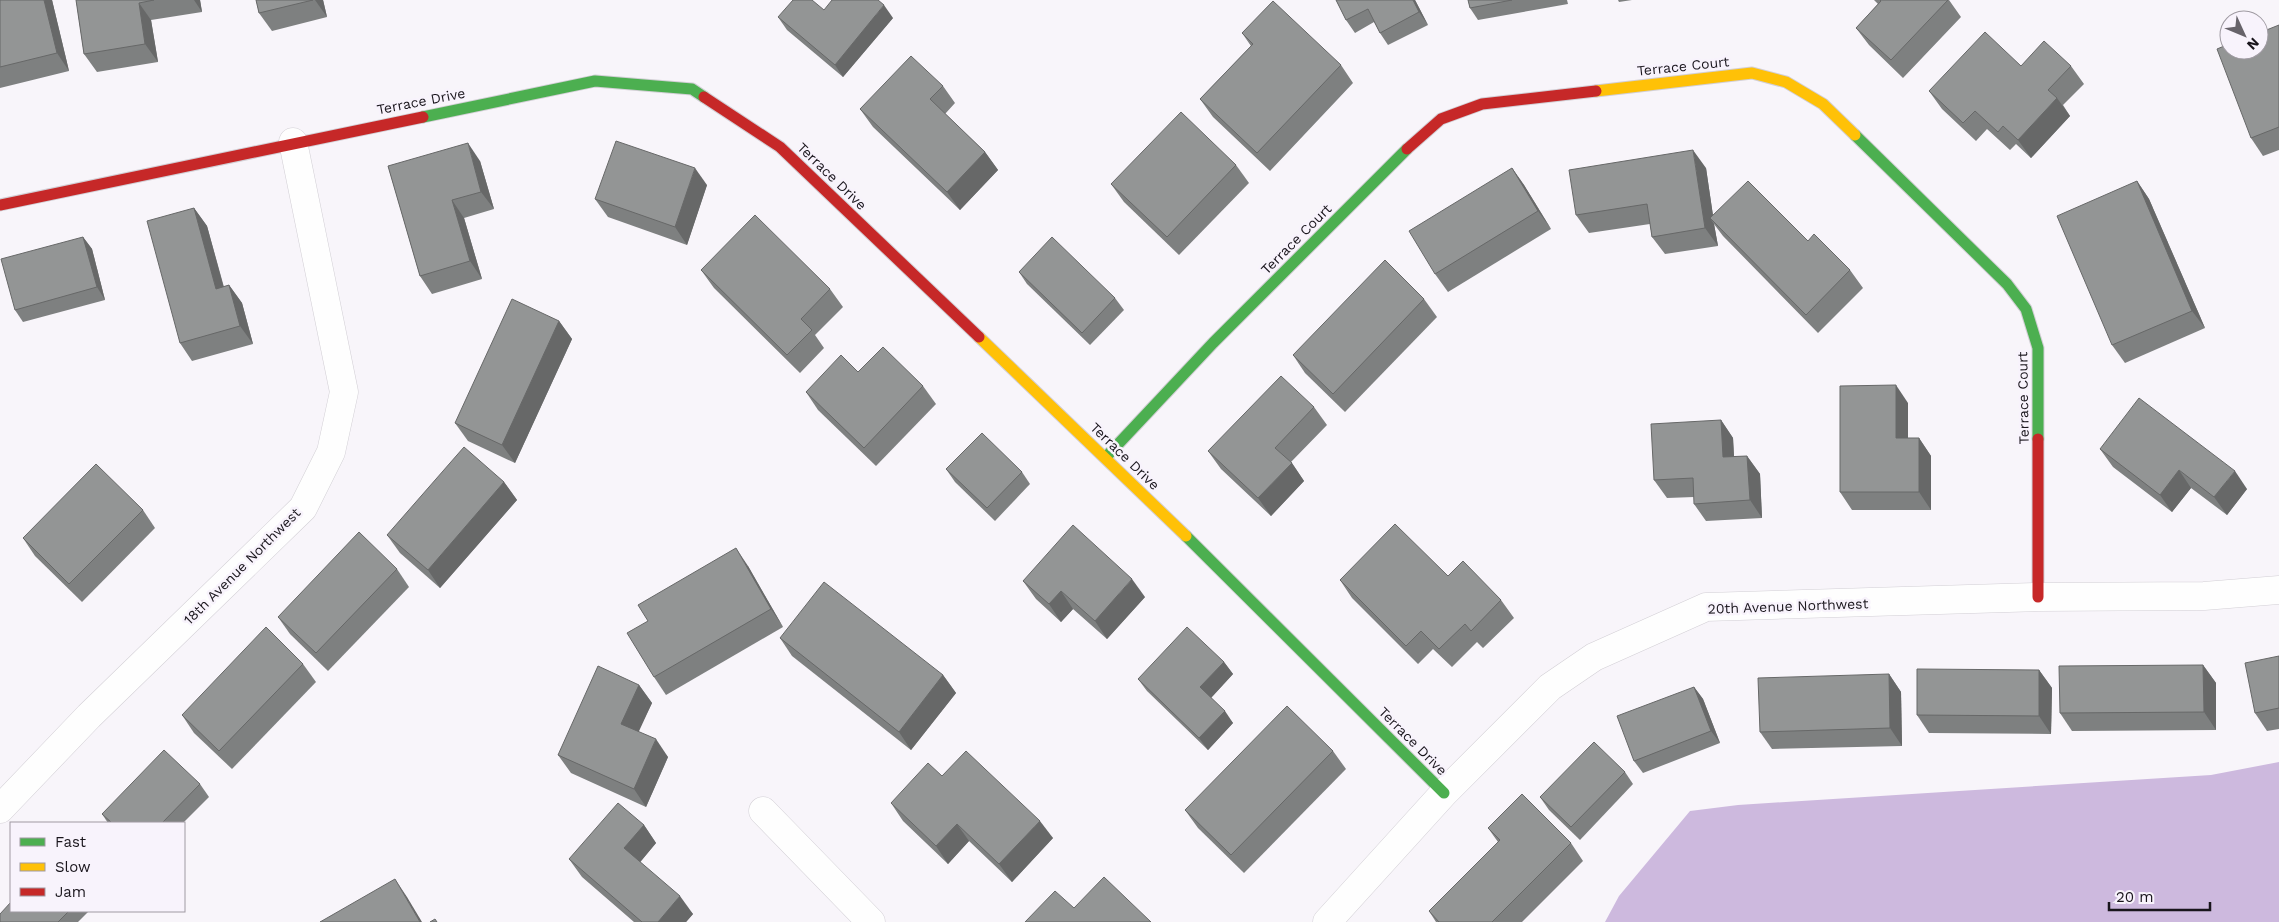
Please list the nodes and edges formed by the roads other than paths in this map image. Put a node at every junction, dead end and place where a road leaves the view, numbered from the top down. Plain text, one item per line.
1 (293, 142) junction
2 (0, 205) edge
3 (1106, 457) junction
4 (2279, 590) edge
5 (2038, 597) junction
6 (1444, 793) junction
7 (0, 809) edge
8 (763, 810) dead end
9 (871, 922) edge
10 (1327, 922) edge

1 - 2 street, Terrace Drive
1 - 3 street, Terrace Drive
1 - 7 street, 18th Avenue Northwest
3 - 5 street, Terrace Court
3 - 6 street, Terrace Drive
4 - 5 street, 20th Avenue Northwest
5 - 6 street, 20th Avenue Northwest
6 - 10 street, 20th Avenue Northwest
8 - 9 street

